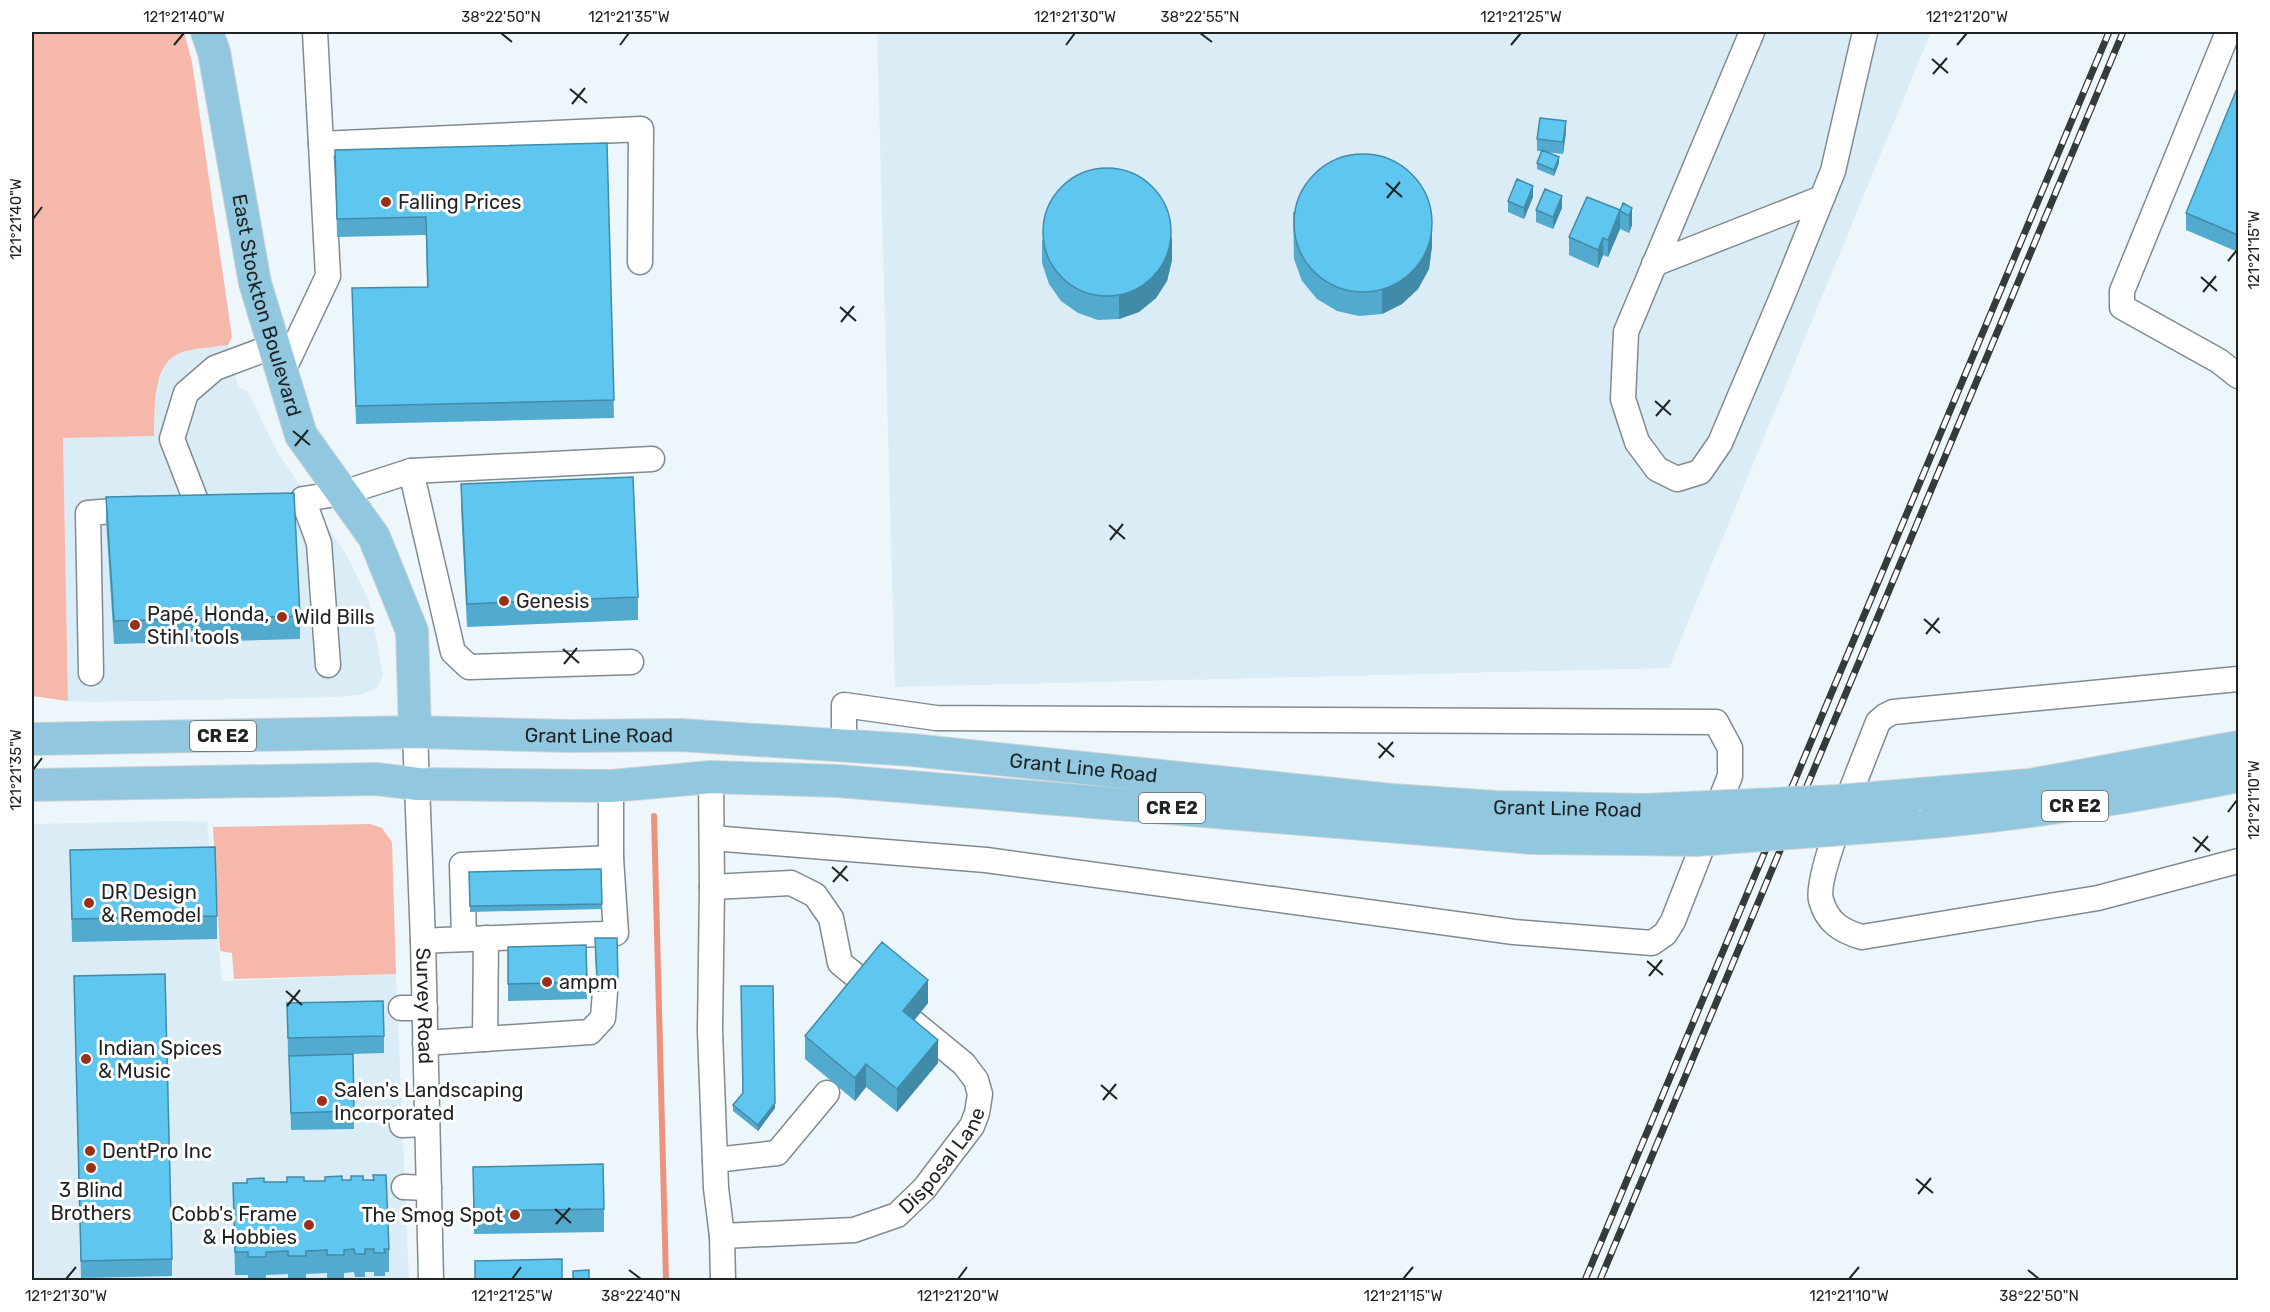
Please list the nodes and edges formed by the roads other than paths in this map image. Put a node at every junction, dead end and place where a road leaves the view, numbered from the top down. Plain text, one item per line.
1 (207, 32) edge
2 (315, 32) edge
3 (1752, 32) edge
4 (1865, 32) edge
5 (2228, 32) edge
6 (321, 144) junction
7 (1822, 198) junction
8 (640, 262) dead end
9 (1654, 264) junction
10 (278, 360) junction
11 (2234, 365) edge
12 (652, 459) dead end
13 (411, 471) junction
14 (343, 493) junction
15 (631, 662) dead end
16 (328, 665) dead end
17 (91, 673) dead end
18 (2238, 679) edge
19 (415, 732) junction
20 (32, 740) edge
21 (844, 746) junction
22 (2238, 747) edge
23 (2238, 776) edge
24 (711, 777) junction
25 (418, 784) junction
26 (32, 785) edge
27 (611, 786) junction
28 (712, 838) junction
29 (611, 858) junction
30 (2238, 861) edge
31 (712, 887) junction
32 (475, 939) junction
33 (423, 941) junction
34 (866, 984) edge
35 (605, 992) edge
36 (400, 1008) dead end
37 (425, 1008) junction
38 (914, 1023) edge
39 (485, 1039) junction
40 (425, 1043) junction
41 (827, 1093) dead end
42 (427, 1124) junction
43 (402, 1125) dead end
44 (715, 1160) junction
45 (404, 1187) dead end
46 (429, 1188) junction
47 (722, 1236) junction
48 (431, 1281) edge
49 (723, 1281) edge

1 - 10 main road, East Stockton Boulevard
2 - 6 street
3 - 9 street
4 - 7 street
5 - 11 street
6 - 8 street
6 - 10 street
7 - 9 street
7 - 9 street
10 - 14 main road, East Stockton Boulevard
10 - 17 street
12 - 13 street
13 - 14 street
13 - 15 street
14 - 16 street
14 - 19 main road, East Stockton Boulevard
18 - 30 street
19 - 20 main road, Grant Line Road / CR E2
19 - 21 main road, Grant Line Road / CR E2
19 - 25 street, Survey Road
21 - 22 main road, Grant Line Road / CR E2, bridge
21 - 28 street
23 - 24 main road, Grant Line Road / CR E2, bridge
24 - 27 main road, Grant Line Road / CR E2
24 - 28 street
25 - 26 main road, Grant Line Road / CR E2
25 - 27 main road, Grant Line Road / CR E2
25 - 33 street, Survey Road
27 - 29 street
28 - 31 street
29 - 32 street
29 - 32 street
31 - 34 street
31 - 44 street
32 - 33 street
32 - 39 street
33 - 37 street, Survey Road
35 - 39 street
36 - 37 street
37 - 40 street, Survey Road
38 - 47 street, Disposal Lane
39 - 40 street
40 - 42 street, Survey Road
41 - 44 street
42 - 43 street
42 - 46 street, Survey Road
44 - 47 street
45 - 46 street
46 - 48 street, Survey Road
47 - 49 street

